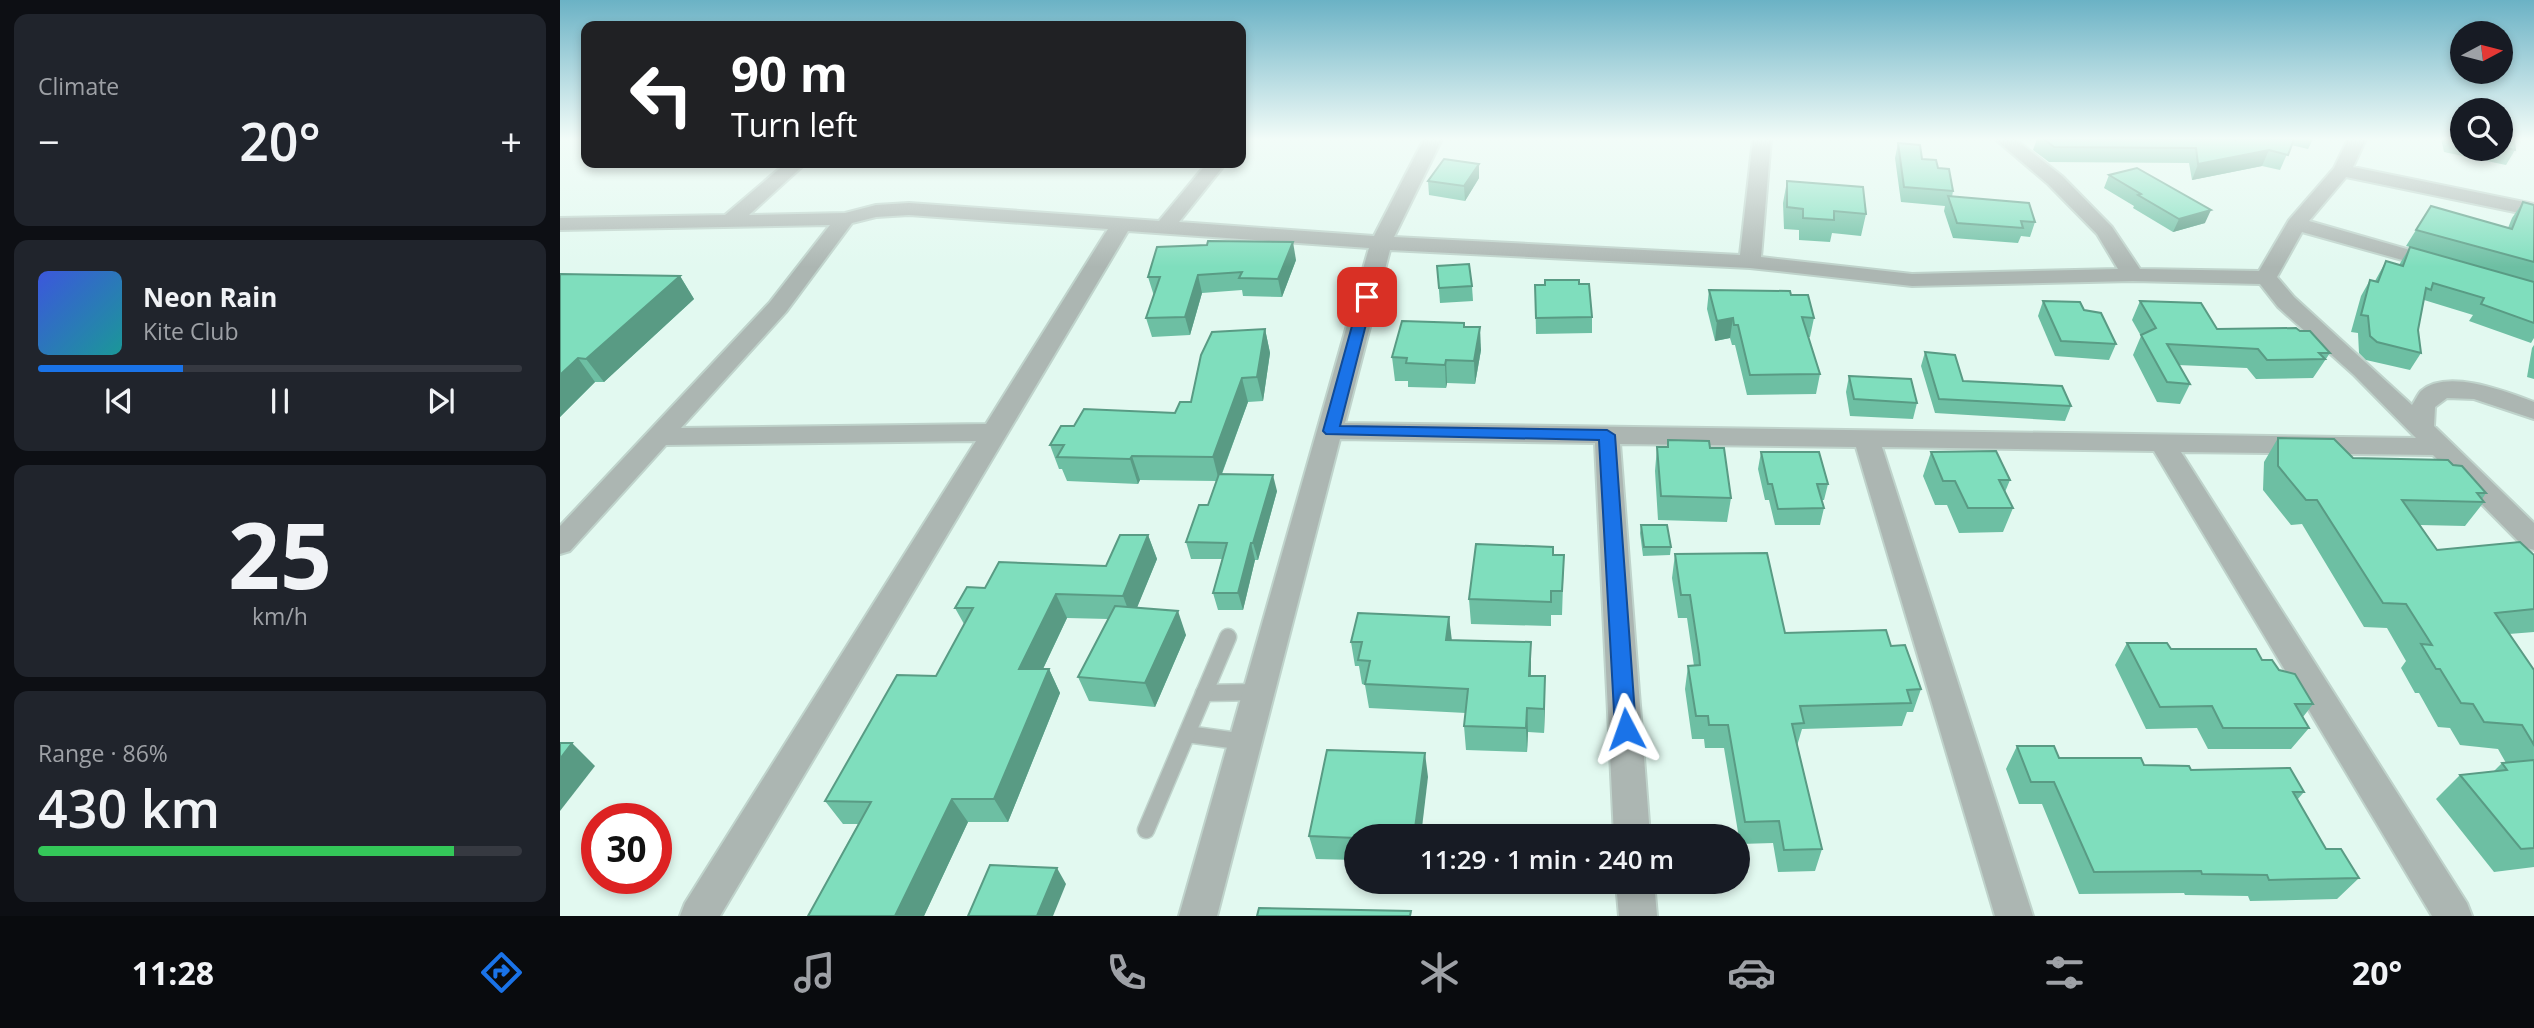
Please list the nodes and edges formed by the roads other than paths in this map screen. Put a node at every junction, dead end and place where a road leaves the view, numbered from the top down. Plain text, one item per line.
1 (775, 182) edge
2 (1202, 182) edge
3 (1412, 182) edge
4 (1758, 182) edge
5 (2057, 182) edge
6 (2332, 182) edge
7 (2398, 182) edge
8 (2534, 210) edge
9 (845, 219) junction
10 (730, 221) junction
11 (2296, 224) junction
12 (1122, 225) junction
13 (564, 227) edge
14 (1165, 227) junction
15 (1381, 243) junction
16 (1751, 262) junction
17 (2455, 269) edge
18 (2133, 275) junction
19 (2266, 278) junction
20 (2534, 411) edge
21 (1331, 431) junction
22 (995, 432) junction
23 (1607, 435) junction
24 (659, 437) junction
25 (1866, 438) junction
26 (2431, 438) junction
27 (2162, 443) junction
28 (2534, 540) edge
29 (560, 544) edge
30 (1228, 637) dead end
31 (1260, 692) junction
32 (1204, 693) junction
33 (1187, 734) junction
34 (1246, 742) junction
35 (1631, 824) edge
36 (1146, 830) dead end
37 (1636, 894) edge
38 (699, 916) edge
39 (1199, 916) edge
40 (1637, 916) edge
41 (2014, 916) edge
42 (2453, 916) edge

1 - 10 street
2 - 14 street
3 - 15 street
4 - 16 street
5 - 18 street
6 - 11 street
7 - 8 street
9 - 10 street
9 - 12 street
9 - 24 street
10 - 13 street
11 - 17 street
11 - 19 street
12 - 14 street
12 - 22 street
14 - 15 street
15 - 16 street
15 - 21 street
16 - 18 street
18 - 19 street
19 - 26 street
20 - 26 street
21 - 23 street
21 - 31 street
22 - 24 street
22 - 38 street
23 - 25 street
23 - 35 street
24 - 29 street
25 - 27 street
25 - 41 street
26 - 27 street
26 - 28 street
27 - 42 street
30 - 32 lane
31 - 32 lane
31 - 34 street
32 - 33 lane
33 - 34 lane
33 - 36 lane
34 - 39 street
37 - 40 street

